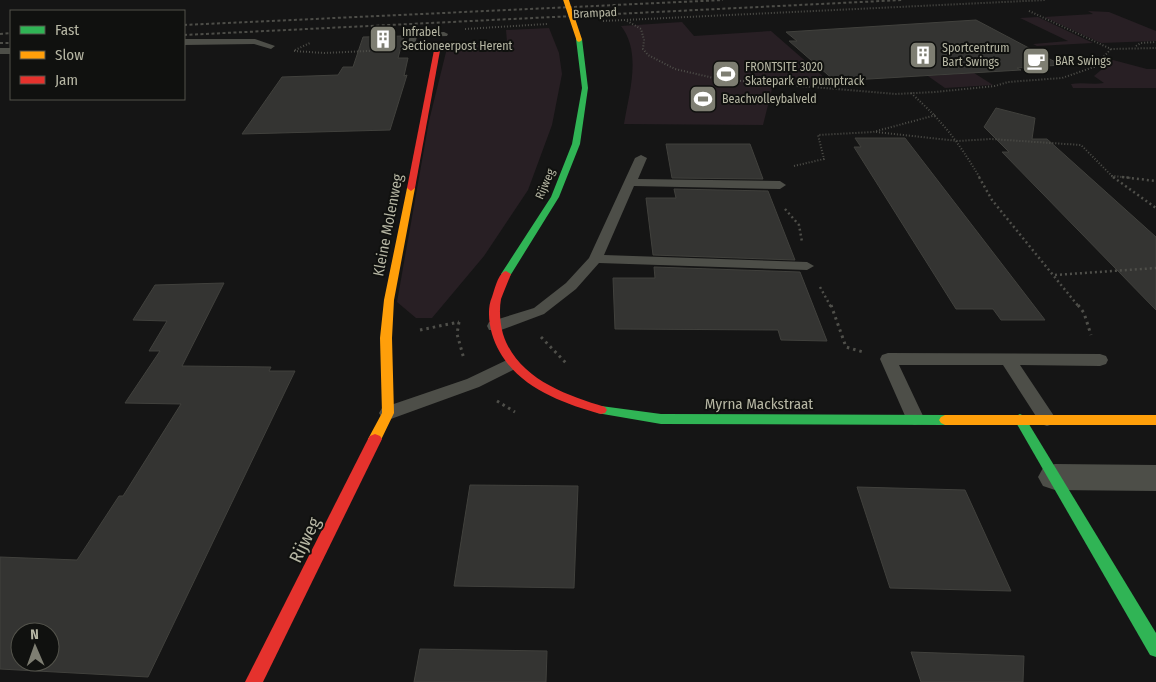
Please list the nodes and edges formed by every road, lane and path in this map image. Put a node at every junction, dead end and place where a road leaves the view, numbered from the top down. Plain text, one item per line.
1 (566, 0) edge
2 (1046, 0) edge
3 (1029, 11) dead end
4 (626, 20) junction
5 (598, 22) dead end
6 (549, 24) dead end
7 (444, 34) joint
8 (185, 42) edge
9 (412, 42) dead end
10 (1156, 42) edge
11 (310, 43) dead end
12 (438, 45) joint
13 (271, 46) joint
14 (1136, 47) junction
15 (1156, 48) edge
16 (1111, 49) junction
17 (294, 51) junction
18 (910, 93) junction
19 (936, 115) junction
20 (873, 132) junction
21 (958, 141) junction
22 (641, 158) dead end
23 (1112, 176) junction
24 (1156, 181) edge
25 (631, 182) junction
26 (780, 185) junction
27 (1156, 208) edge
28 (595, 259) junction
29 (807, 266) junction
30 (1156, 268) edge
31 (1055, 275) junction
32 (528, 314) junction
33 (495, 326) junction
34 (888, 359) junction
35 (1008, 360) junction
36 (1100, 360) joint
37 (511, 364) junction
38 (571, 366) dead end
39 (388, 413) junction
40 (915, 418) junction
41 (1020, 419) junction
42 (1047, 419) junction
43 (1156, 420) edge
44 (1055, 477) junction
45 (1156, 478) edge
46 (1156, 649) edge
47 (254, 682) edge

1 - 33 street, Rijweg, bridge
2 - 4 path, Brampad
3 - 16 path
4 - 5 path, Brampad
4 - 18 path
6 - 7 path
7 - 9 lane
8 - 13 lane
10 - 14 path
11 - 17 path
12 - 17 path
12 - 39 street, Kleine Molenweg
13 - 17 path
14 - 15 path
14 - 16 path
16 - 18 path
18 - 19 path
19 - 20 path
19 - 21 path
20 - 21 path
20 - 26 path
21 - 23 path
21 - 31 path
22 - 25 lane
23 - 24 path
23 - 27 path
25 - 26 lane
25 - 28 lane
26 - 29 path
28 - 29 lane
28 - 32 lane
29 - 34 path
30 - 31 path
31 - 36 path
32 - 33 lane
32 - 38 path
33 - 37 street, Rijweg
34 - 35 lane
34 - 40 lane
35 - 36 lane
35 - 42 lane
37 - 39 lane
37 - 40 street, Myrna Mackstraat
39 - 47 street, Rijweg
40 - 41 street, Myrna Mackstraat
41 - 42 street, Myrna Mackstraat
41 - 44 street
42 - 43 street, Myrna Mackstraat
44 - 45 street
44 - 46 street

